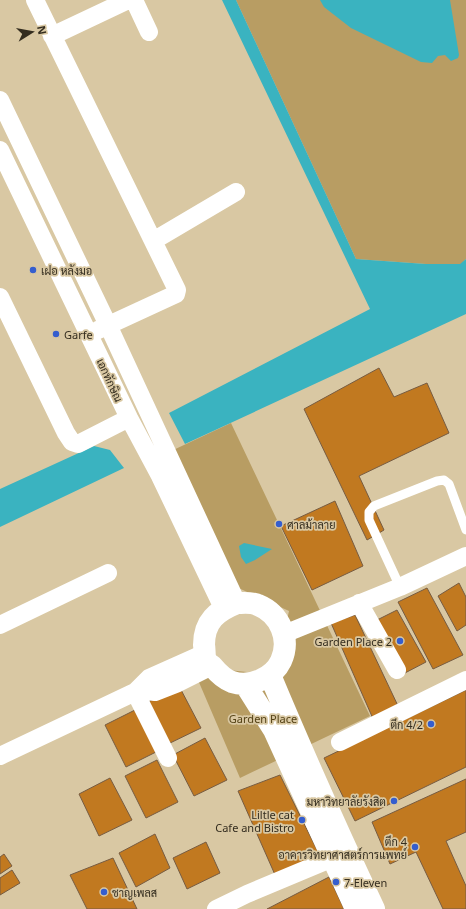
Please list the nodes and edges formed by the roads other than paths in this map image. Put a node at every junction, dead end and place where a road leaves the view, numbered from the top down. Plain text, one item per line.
1 (35, 0) edge
2 (128, 0) edge
3 (134, 0) edge
4 (149, 32) dead end
5 (52, 36) junction
6 (0, 100) edge
7 (0, 150) edge
8 (236, 192) dead end
9 (153, 241) junction
10 (0, 297) edge
11 (108, 325) junction
12 (89, 335) junction
13 (129, 418) junction
14 (153, 445) junction
15 (466, 530) edge
16 (466, 556) edge
17 (108, 573) dead end
18 (400, 587) junction
19 (359, 603) junction
20 (230, 606) junction
21 (0, 625) edge
22 (284, 634) junction
23 (208, 660) junction
24 (397, 670) dead end
25 (270, 675) junction
26 (466, 680) edge
27 (245, 684) junction
28 (136, 691) junction
29 (340, 742) dead end
30 (0, 756) edge
31 (168, 758) dead end
32 (340, 855) junction
33 (250, 902) edge
34 (216, 909) edge
35 (356, 909) edge
36 (374, 909) edge

1 - 5 street
2 - 5 street
3 - 4 street
5 - 9 street
6 - 11 street
7 - 12 street, เอกทักษิณ
8 - 9 street
9 - 11 street
10 - 13 street
11 - 12 street
11 - 14 street
12 - 13 street, เอกทักษิณ
13 - 14 street, เอกทักษิณ
14 - 20 street, เอกทักษิณ
15 - 18 lane
16 - 18 street
17 - 21 street
18 - 19 street
19 - 22 street
19 - 24 street
20 - 22 street
20 - 23 street
22 - 25 street
23 - 27 street
23 - 28 street
25 - 27 street
25 - 32 street
26 - 29 street
27 - 32 street
28 - 30 street
28 - 31 street
32 - 33 street
32 - 35 street
32 - 36 street
33 - 34 street

